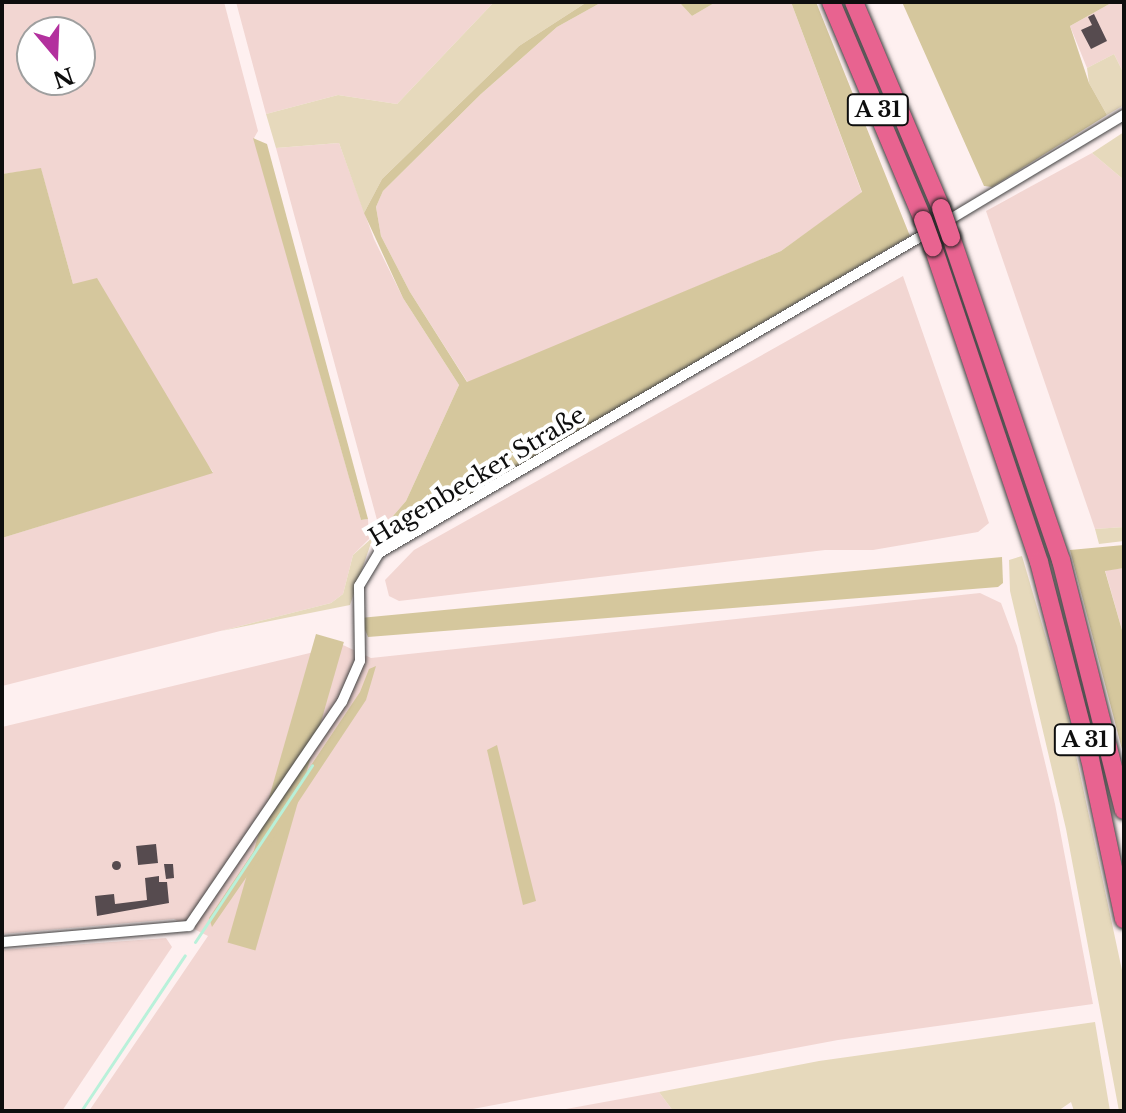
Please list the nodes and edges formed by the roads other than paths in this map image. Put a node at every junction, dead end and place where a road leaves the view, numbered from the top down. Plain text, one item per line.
1 (831, 2) edge
2 (854, 2) edge
3 (1124, 115) edge
4 (1124, 810) edge
5 (1124, 919) edge
6 (2, 942) edge

1 - 5 highway, A 31, bridge
2 - 4 highway, A 31, bridge
3 - 6 street, Hagenbecker Straße

